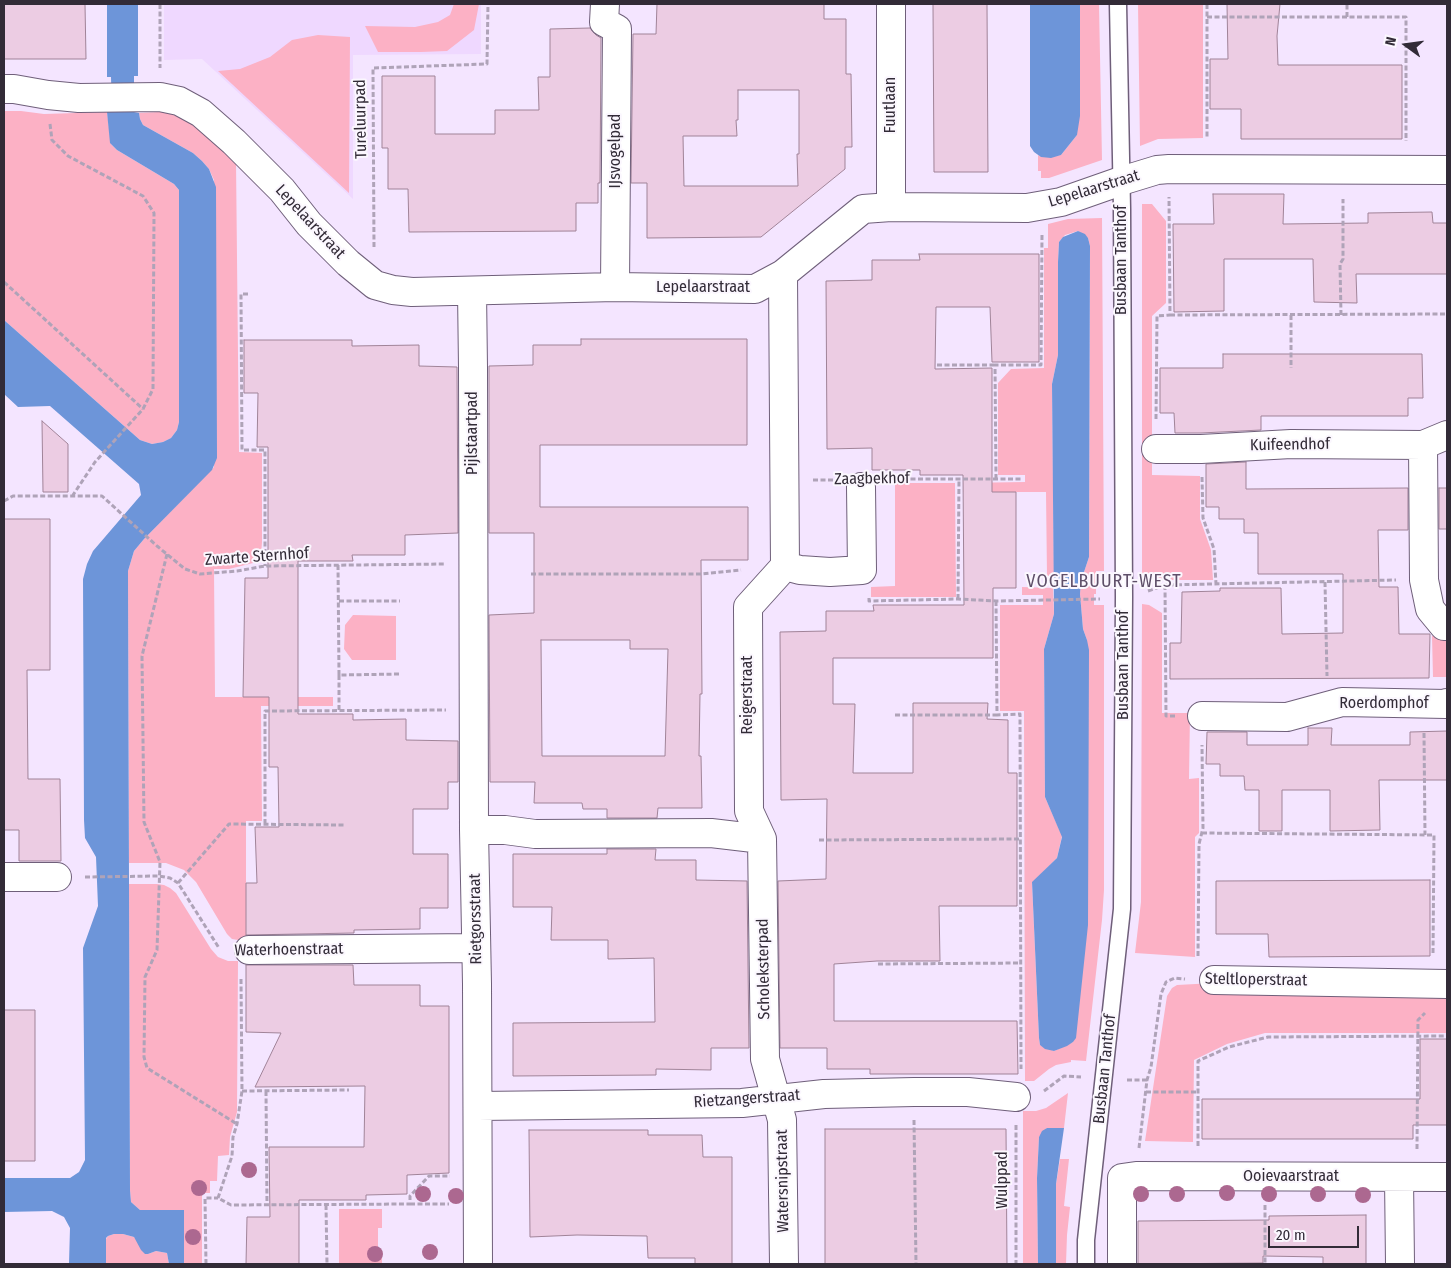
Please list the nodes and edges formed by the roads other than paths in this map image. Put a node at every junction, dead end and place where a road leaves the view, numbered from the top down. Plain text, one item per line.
1 (891, 4) edge
2 (1118, 4) edge
3 (604, 13) edge
4 (4, 89) edge
5 (1447, 170) edge
6 (1121, 181) junction
7 (891, 207) junction
8 (782, 274) junction
9 (615, 287) junction
10 (472, 291) junction
11 (1435, 440) edge
12 (1156, 449) road end
13 (861, 482) road end
14 (473, 569) joint
15 (780, 572) junction
16 (1446, 626) edge
17 (1436, 703) edge
18 (1202, 716) road end
19 (474, 830) junction
20 (762, 839) junction
21 (4, 877) edge
22 (68, 877) road end
23 (476, 948) junction
24 (245, 951) road end
25 (1206, 979) road end
26 (1440, 984) edge
27 (1016, 1097) road end
28 (776, 1098) junction
29 (478, 1106) junction
30 (1408, 1177) junction
31 (1447, 1177) edge
32 (478, 1264) edge
33 (784, 1264) edge
34 (1086, 1264) edge
35 (1122, 1264) edge
36 (1400, 1264) edge

1 - 7 street, Fuutlaan
2 - 6 lane, Busbaan Tanthof
3 - 9 street, IJsvogelpad
4 - 10 street, Lepelaarstraat
5 - 6 street, Lepelaarstraat
6 - 7 street, Lepelaarstraat
6 - 34 lane, Busbaan Tanthof
7 - 8 street, Lepelaarstraat
8 - 9 street, Lepelaarstraat
8 - 15 street
9 - 10 street, Lepelaarstraat
10 - 14 street, Pijlstaartpad
11 - 12 street, Kuifeendhof
11 - 16 street, Kuifeendhof
13 - 15 street, Zaagbekhof
14 - 19 street, Rietgorsstraat
15 - 20 street, Reigerstraat
17 - 18 street, Roerdomphof
19 - 20 street
19 - 23 street, Rietgorsstraat
20 - 28 street, Scholeksterpad
21 - 22 street
23 - 24 street, Waterhoenstraat
23 - 29 street, Rietgorsstraat
25 - 26 street, Steltloperstraat
27 - 28 street, Rietzangerstraat
28 - 29 street, Rietzangerstraat
28 - 33 street, Watersnipstraat
29 - 32 street, Rietgorsstraat
30 - 31 street, Ooievaarstraat
30 - 35 street, Ooievaarstraat
30 - 36 street

